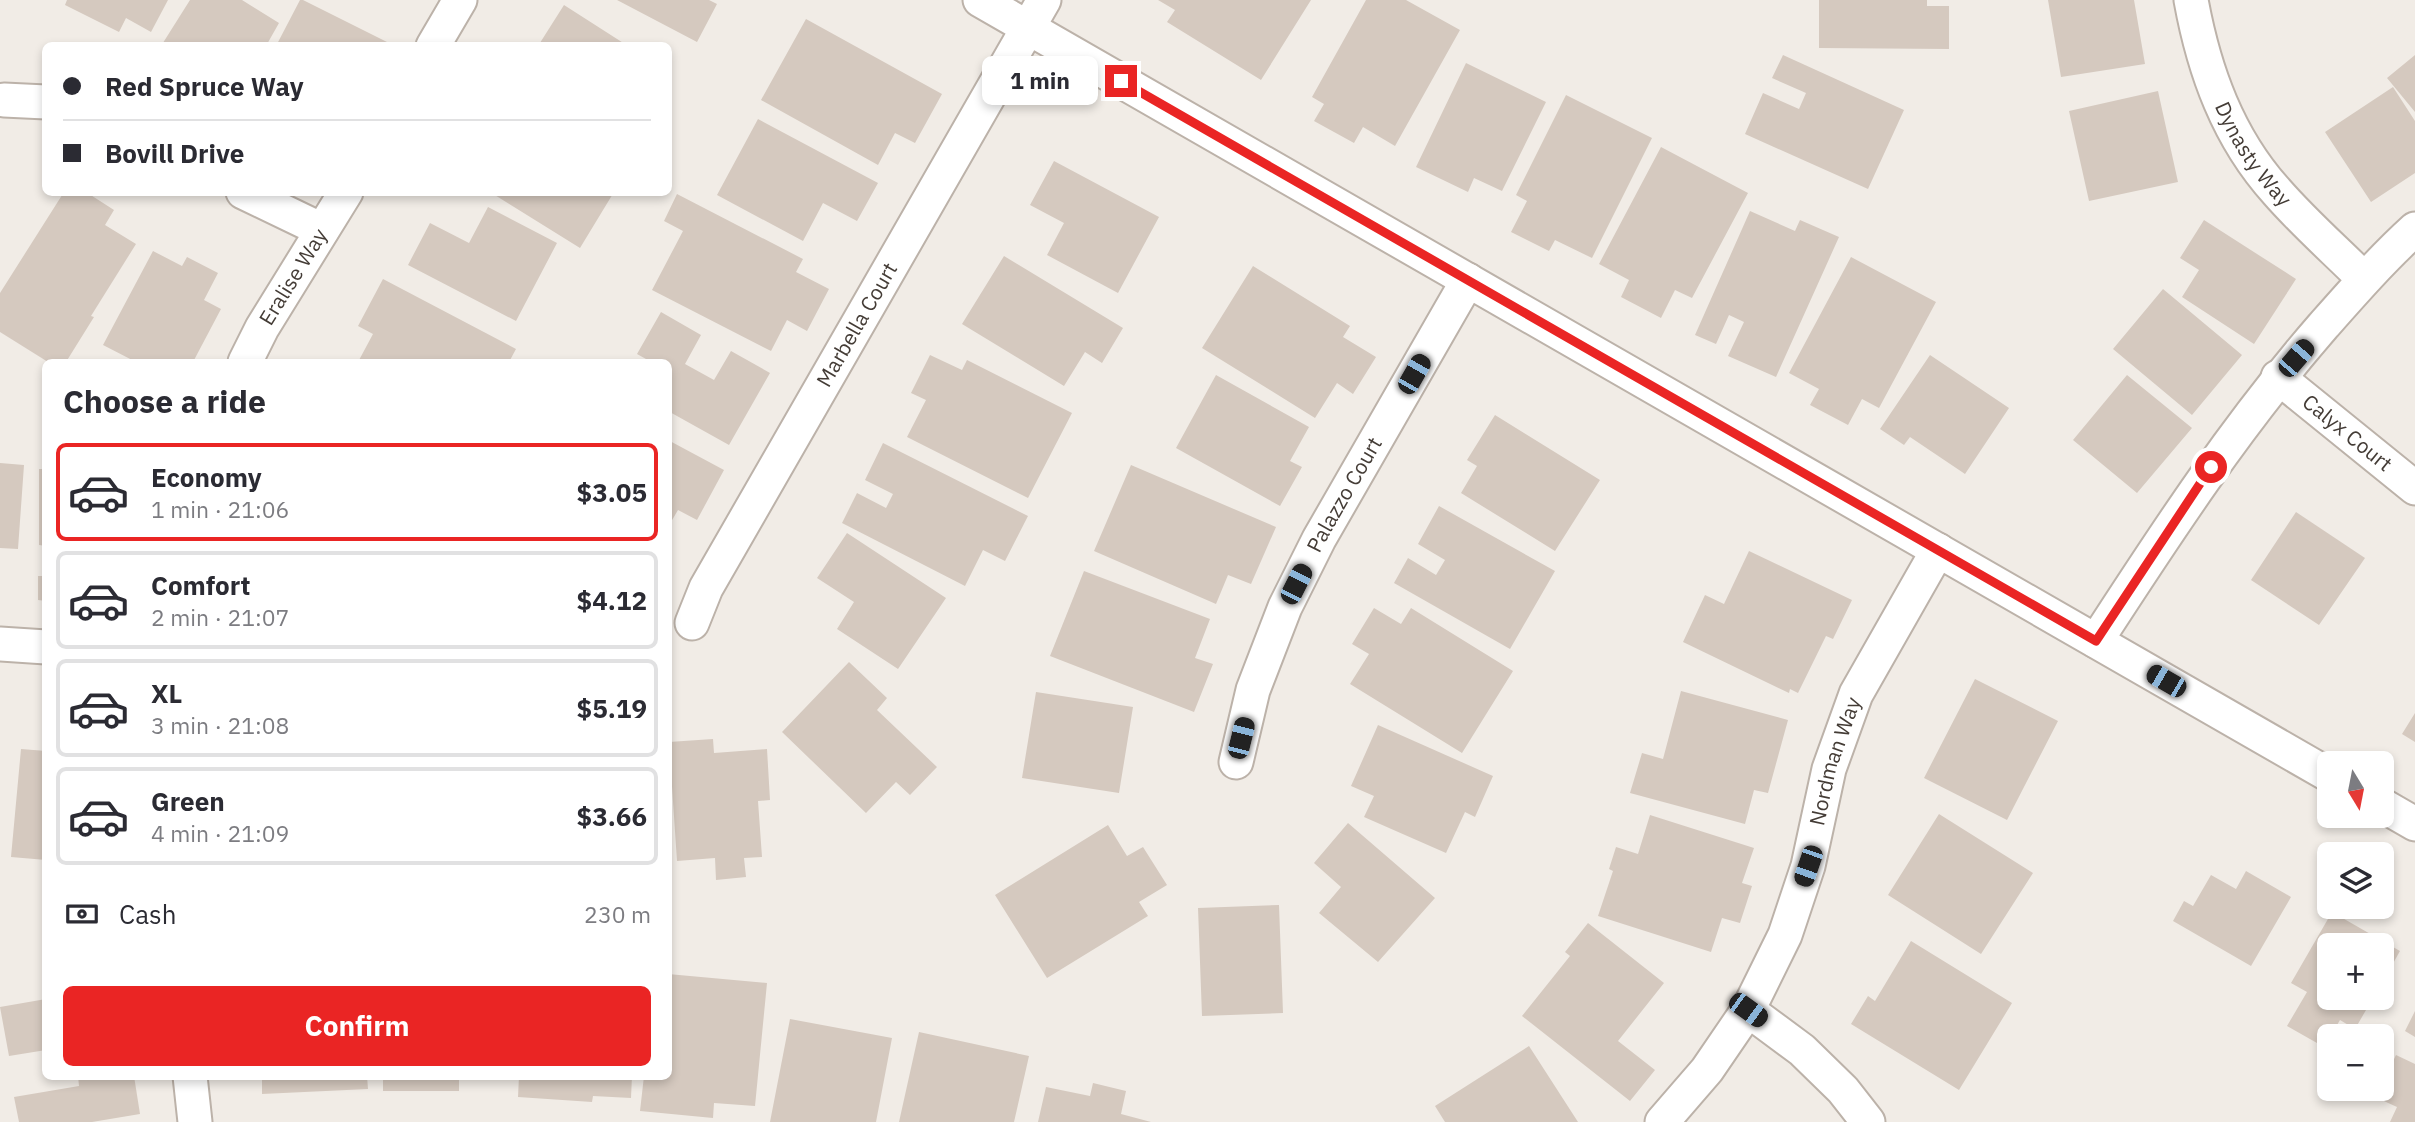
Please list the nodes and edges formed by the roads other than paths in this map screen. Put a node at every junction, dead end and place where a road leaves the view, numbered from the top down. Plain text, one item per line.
1 (460, 0) edge
2 (980, 0) edge
3 (2192, 0) edge
4 (1036, 14) edge
5 (435, 42) edge
6 (4, 100) dead end
7 (42, 102) edge
8 (251, 196) edge
9 (343, 196) edge
10 (2415, 229) edge
11 (322, 230) junction
12 (2364, 279) junction
13 (1468, 280) junction
14 (247, 359) edge
15 (2278, 377) junction
16 (2415, 488) edge
17 (1938, 550) junction
18 (692, 623) dead end
19 (2096, 641) junction
20 (0, 644) edge
21 (42, 647) edge
22 (1236, 762) dead end
23 (2317, 768) edge
24 (2394, 812) edge
25 (2415, 824) edge
26 (1748, 1010) junction
27 (190, 1080) edge
28 (195, 1122) edge
29 (1662, 1122) edge
30 (1868, 1122) edge

1 - 5 street
2 - 4 street
3 - 12 street, Dynasty Way
4 - 13 street
4 - 18 street, Marbella Court
6 - 7 street
8 - 11 street
9 - 11 street, Eralise Way
10 - 12 street
11 - 14 street, Eralise Way
12 - 15 street
13 - 17 street
13 - 22 street, Palazzo Court
15 - 16 street, Calyx Court
15 - 19 street
17 - 19 street
17 - 26 street, Nordman Way
19 - 23 street
20 - 21 street
24 - 25 street
26 - 29 street, Nordman Way
26 - 30 street
27 - 28 street

